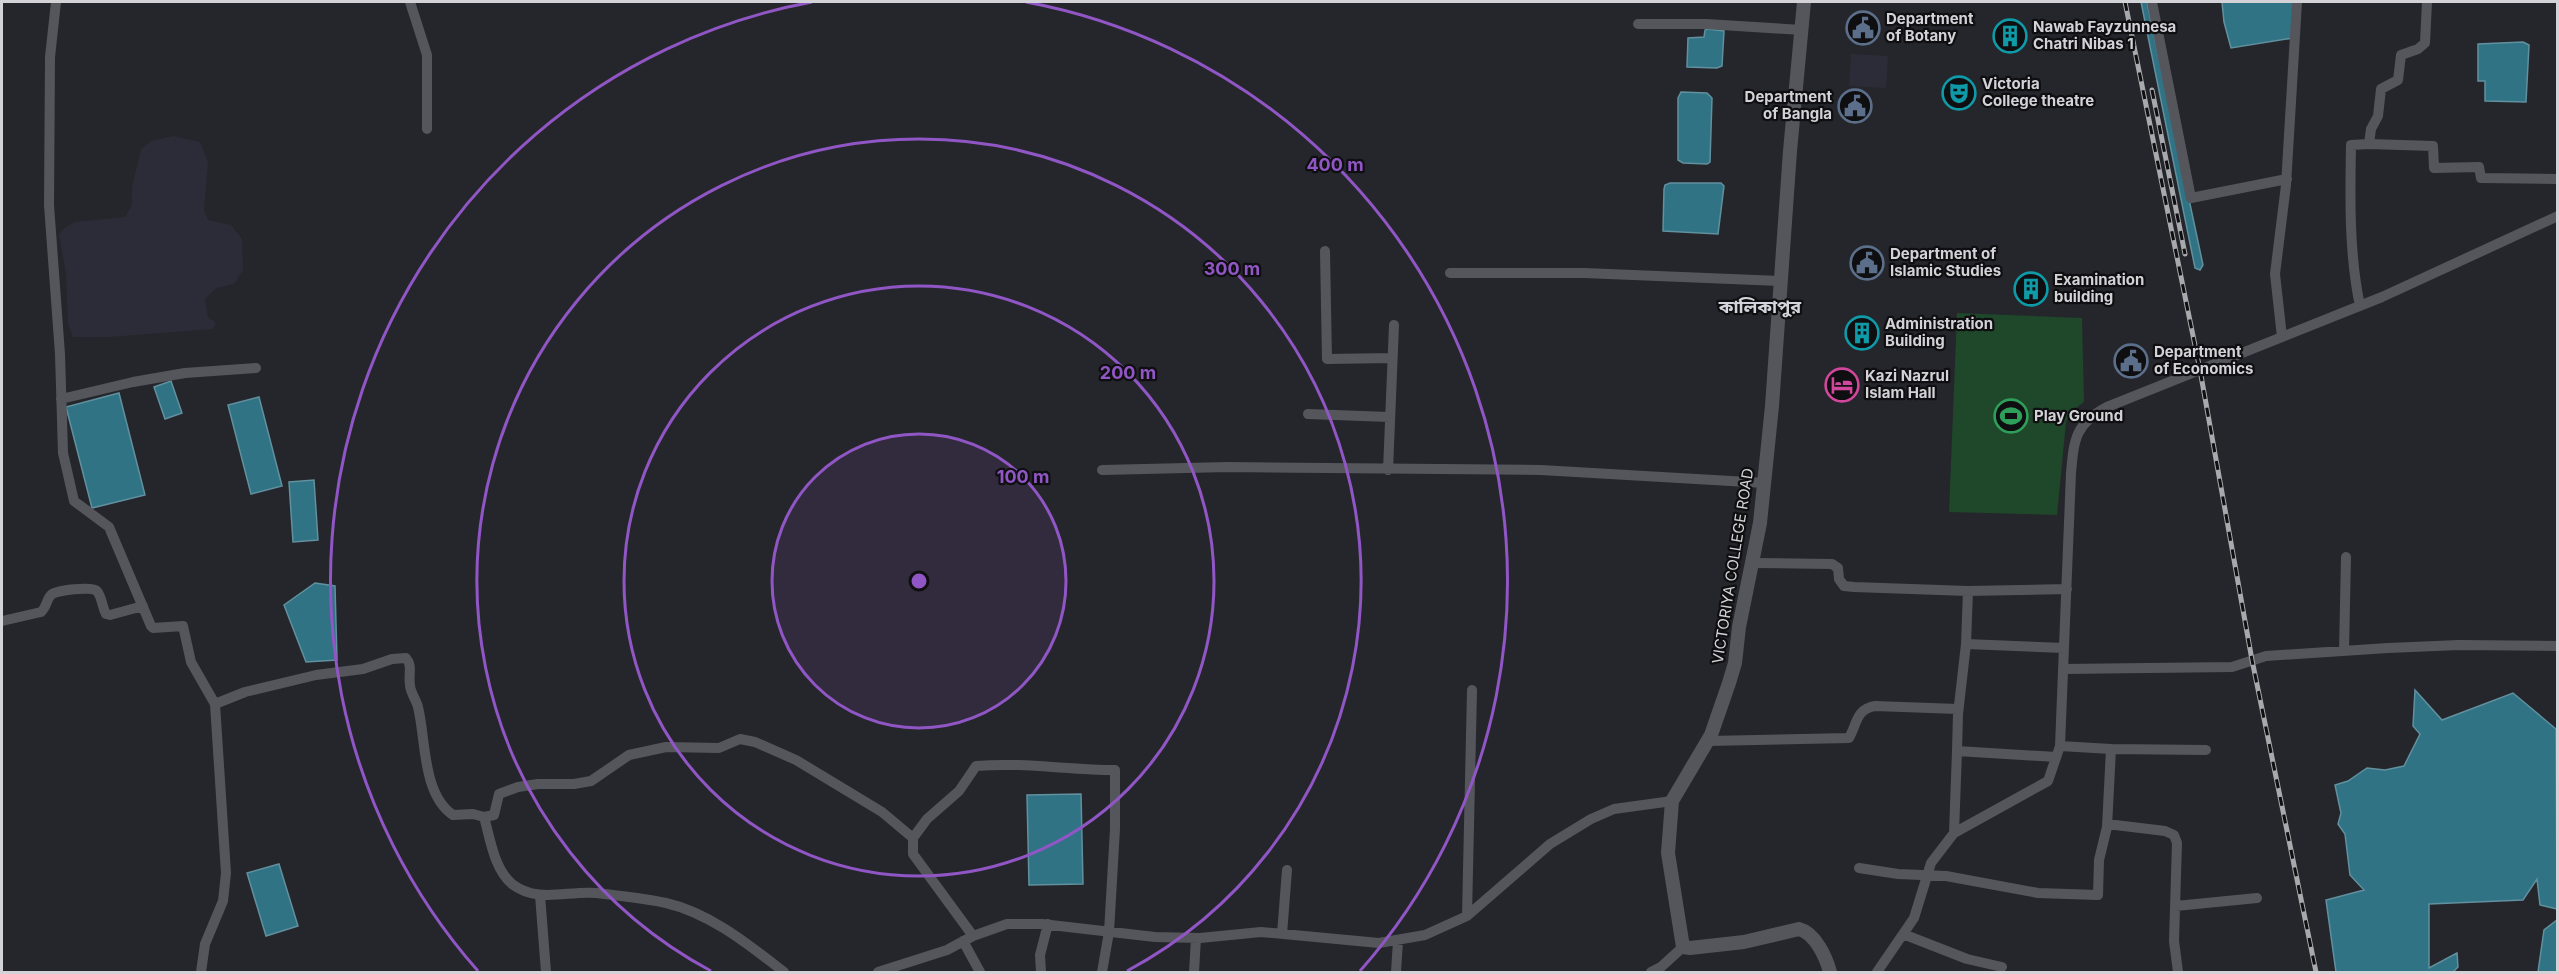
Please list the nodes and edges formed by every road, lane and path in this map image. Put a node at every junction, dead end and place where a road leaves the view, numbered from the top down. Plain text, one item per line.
1 (56, 2) edge
2 (410, 2) edge
3 (1804, 2) edge
4 (2152, 2) edge
5 (2297, 2) edge
6 (2427, 2) edge
7 (1638, 24) dead end
8 (1802, 30) junction
9 (427, 129) dead end
10 (2369, 144) junction
11 (2558, 178) edge
12 (2287, 179) junction
13 (2558, 216) edge
14 (1325, 251) dead end
15 (1450, 273) dead end
16 (1780, 281) junction
17 (2360, 306) junction
18 (1394, 325) dead end
19 (2282, 337) junction
20 (1392, 358) junction
21 (256, 368) dead end
22 (61, 399) junction
23 (1308, 414) dead end
24 (1389, 417) junction
25 (1388, 470) junction
26 (1102, 471) dead end
27 (1765, 483) junction
28 (2346, 557) dead end
29 (1752, 563) junction
30 (2067, 589) junction
31 (1968, 591) junction
32 (143, 606) junction
33 (2, 621) edge
34 (1966, 644) junction
35 (2558, 646) edge
36 (2064, 648) junction
37 (2344, 651) junction
38 (2063, 669) junction
39 (1472, 690) dead end
40 (215, 704) junction
41 (1958, 710) junction
42 (1708, 741) junction
43 (2060, 746) junction
44 (2111, 749) junction
45 (2206, 750) dead end
46 (1957, 751) junction
47 (2056, 757) junction
48 (1672, 801) junction
49 (484, 817) junction
50 (2107, 824) junction
51 (1954, 833) junction
52 (913, 838) junction
53 (1859, 868) dead end
54 (1287, 870) dead end
55 (1927, 876) junction
56 (540, 895) junction
57 (2257, 898) dead end
58 (2176, 906) junction
59 (1467, 916) junction
60 (1048, 924) junction
61 (1109, 932) junction
62 (1282, 934) junction
63 (1903, 934) junction
64 (1196, 938) junction
65 (968, 939) junction
66 (1398, 941) junction
67 (1683, 947) junction
68 (2002, 967) dead end
69 (201, 972) edge
70 (546, 972) edge
71 (784, 972) edge
72 (878, 972) edge
73 (981, 972) edge
74 (1041, 972) edge
75 (1102, 972) edge
76 (1194, 972) edge
77 (1396, 972) edge
78 (1651, 972) edge
79 (1830, 972) edge
80 (1877, 972) edge
81 (2178, 972) edge

1 - 22 street
2 - 9 street
3 - 8 street, VICTORIYA COLLEGE ROAD
4 - 12 street
5 - 12 street
6 - 10 street
7 - 8 street
8 - 16 street, VICTORIYA COLLEGE ROAD
10 - 11 street
10 - 17 street
12 - 19 street
13 - 17 street
14 - 20 street
15 - 16 street
16 - 27 street, VICTORIYA COLLEGE ROAD
17 - 19 street
18 - 20 street
19 - 30 street
20 - 24 street
21 - 22 street
22 - 32 street
23 - 24 street
24 - 25 street
25 - 26 street
25 - 27 street
27 - 29 street, VICTORIYA COLLEGE ROAD
28 - 37 street
29 - 31 street
29 - 42 street, VICTORIYA COLLEGE ROAD
30 - 31 street
30 - 36 street
31 - 34 street
32 - 33 street
32 - 40 street
34 - 36 street
34 - 41 street
35 - 37 street
36 - 38 street
37 - 38 street
38 - 43 street
39 - 59 street
40 - 49 street
40 - 69 street
41 - 42 street
41 - 46 street
42 - 48 street, VICTORIYA COLLEGE ROAD
43 - 44 street
43 - 47 street
44 - 45 street
44 - 50 street
46 - 47 street
46 - 51 street
47 - 51 street
48 - 59 street
48 - 67 street, VICTORIYA COLLEGE ROAD
49 - 52 street
49 - 56 street
50 - 55 street
50 - 58 street
51 - 55 street
52 - 61 street
52 - 65 street
53 - 55 street
54 - 62 street
55 - 63 street
56 - 70 street
56 - 71 street
57 - 58 street
58 - 81 street
59 - 66 street
60 - 61 street
60 - 65 street
60 - 74 street
61 - 64 street
61 - 75 street
62 - 64 street
62 - 66 street
63 - 68 street
63 - 80 street
64 - 76 street
65 - 72 street
65 - 73 street
66 - 77 street
67 - 78 street
67 - 79 street

